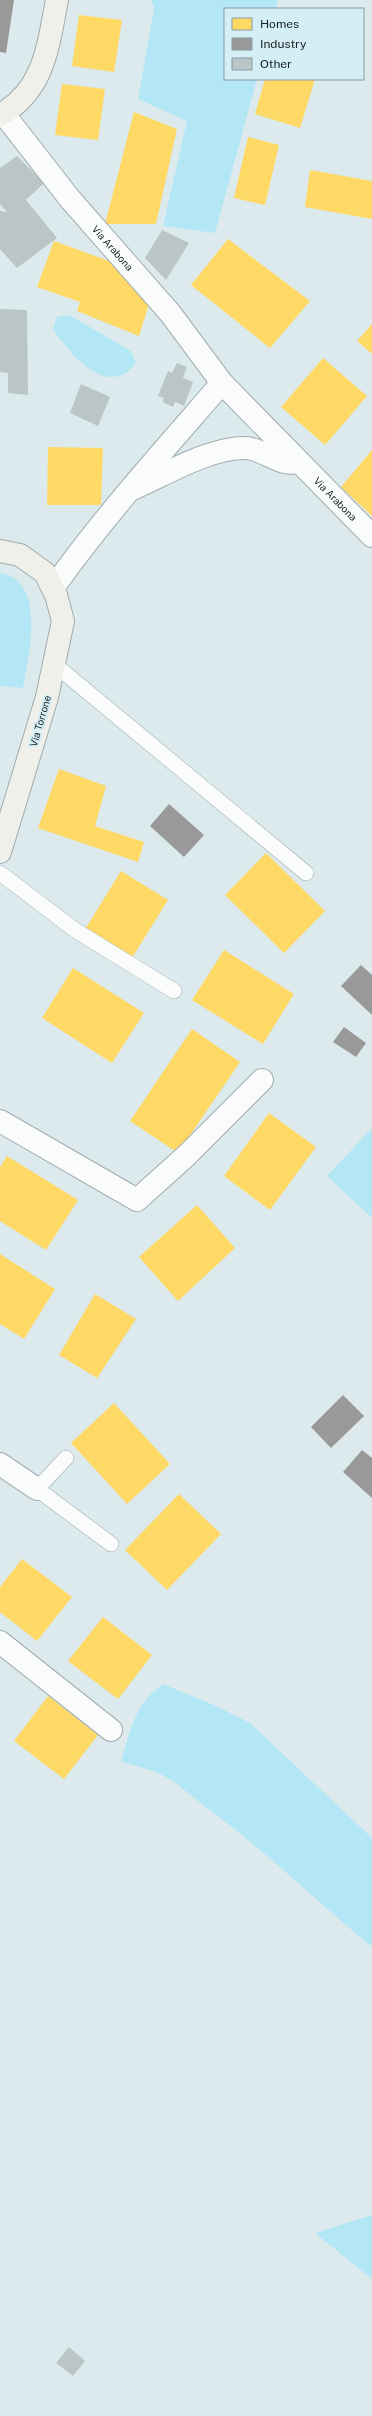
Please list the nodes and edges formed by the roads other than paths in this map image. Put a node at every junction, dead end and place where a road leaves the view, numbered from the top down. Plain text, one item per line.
1 (57, 0) edge
2 (1, 114) edge
3 (222, 383) junction
4 (298, 462) junction
5 (127, 491) junction
6 (372, 536) edge
7 (0, 551) edge
8 (53, 588) junction
9 (54, 664) junction
10 (0, 852) edge
11 (0, 873) edge
12 (306, 873) dead end
13 (174, 991) dead end
14 (262, 1080) dead end
15 (0, 1121) edge
16 (66, 1458) dead end
17 (0, 1464) edge
18 (37, 1489) junction
19 (111, 1544) dead end
20 (0, 1642) edge
21 (111, 1730) dead end

1 - 2 main road, Via Arabona
2 - 3 street, Via Arabona
3 - 4 street, Via Arabona
3 - 5 street
4 - 5 street
4 - 6 street, Via Arabona
5 - 8 street
7 - 8 main road
8 - 9 main road, Via Torrone
9 - 10 main road, Via Torrone
9 - 12 lane
11 - 13 lane
14 - 15 street
16 - 18 lane
17 - 18 street
18 - 19 lane
20 - 21 street

